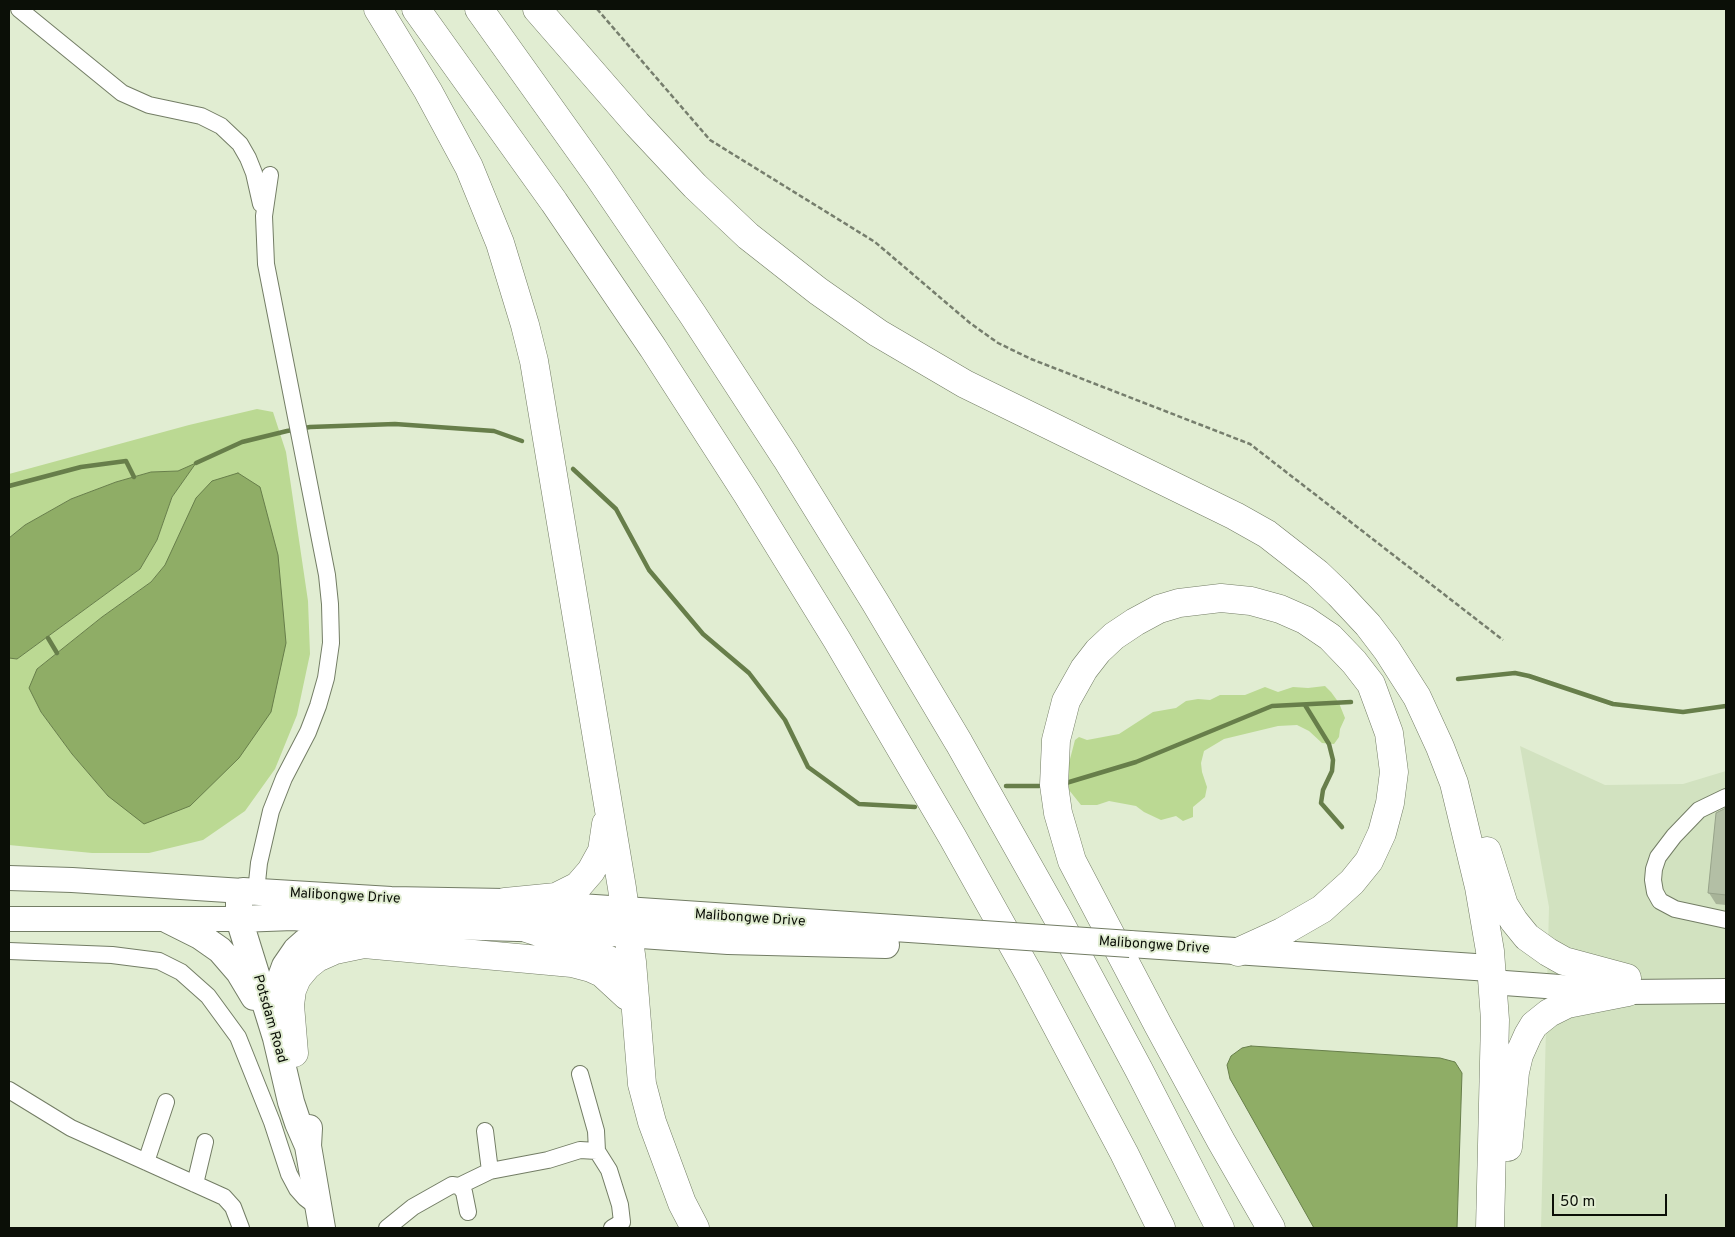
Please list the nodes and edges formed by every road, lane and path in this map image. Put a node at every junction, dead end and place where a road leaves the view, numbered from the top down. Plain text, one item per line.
1 (19, 9) edge
2 (378, 9) edge
3 (416, 9) edge
4 (480, 9) edge
5 (537, 9) edge
6 (597, 9) edge
7 (270, 174) dead end
8 (264, 216) junction
9 (1503, 640) dead end
10 (1454, 783) junction
11 (1726, 797) edge
12 (608, 806) junction
13 (9, 878) edge
14 (252, 884) junction
15 (505, 902) junction
16 (9, 919) edge
17 (248, 919) junction
18 (168, 920) junction
19 (1726, 920) edge
20 (626, 922) junction
21 (374, 924) junction
22 (529, 929) junction
23 (9, 950) edge
24 (1134, 951) junction
25 (1238, 952) junction
26 (1490, 976) junction
27 (1627, 985) junction
28 (1722, 991) edge
29 (280, 995) junction
30 (627, 996) junction
31 (637, 1034) junction
32 (285, 1045) junction
33 (580, 1074) dead end
34 (9, 1090) edge
35 (166, 1102) dead end
36 (485, 1131) dead end
37 (205, 1142) dead end
38 (597, 1151) junction
39 (146, 1162) junction
40 (490, 1171) junction
41 (195, 1184) junction
42 (459, 1186) junction
43 (468, 1212) dead end
44 (320, 1218) edge
45 (241, 1228) edge
46 (387, 1228) edge
47 (612, 1228) edge
48 (695, 1228) edge
49 (1161, 1228) edge
50 (1220, 1228) edge
51 (1271, 1228) edge
52 (1490, 1228) edge
53 (1495, 1228) edge

1 - 8 street
2 - 12 highway
3 - 49 highway
4 - 50 highway
5 - 10 highway
6 - 9 path
7 - 8 street
8 - 14 street
10 - 26 highway
10 - 27 highway
11 - 19 street
12 - 15 highway
12 - 20 highway
13 - 14 main road, Malibongwe Drive
14 - 15 main road, Malibongwe Drive
14 - 17 main road, Potsdam Road
15 - 20 main road, Malibongwe Drive
16 - 18 main road, Malibongwe Drive
17 - 18 main road, Malibongwe Drive
17 - 21 main road, Malibongwe Drive
17 - 29 main road, Potsdam Road
17 - 32 main road, Potsdam Road
18 - 32 main road
20 - 22 main road, Malibongwe Drive
20 - 24 main road, Malibongwe Drive, bridge
20 - 31 highway
21 - 22 main road, Malibongwe Drive
21 - 29 main road
22 - 30 highway
23 - 44 street
24 - 25 main road, Malibongwe Drive
24 - 26 main road, Malibongwe Drive
25 - 26 main road, Malibongwe Drive
25 - 51 highway
26 - 27 main road
26 - 52 highway
27 - 28 main road
27 - 53 highway
29 - 32 main road, Potsdam Road
30 - 31 highway
30 - 32 highway
31 - 48 highway
32 - 44 main road, Potsdam Road
33 - 38 street
34 - 39 street
35 - 39 street
36 - 40 street
37 - 41 street
38 - 40 street
38 - 47 street
39 - 41 street
40 - 42 street
41 - 45 street
42 - 43 street
42 - 46 street

